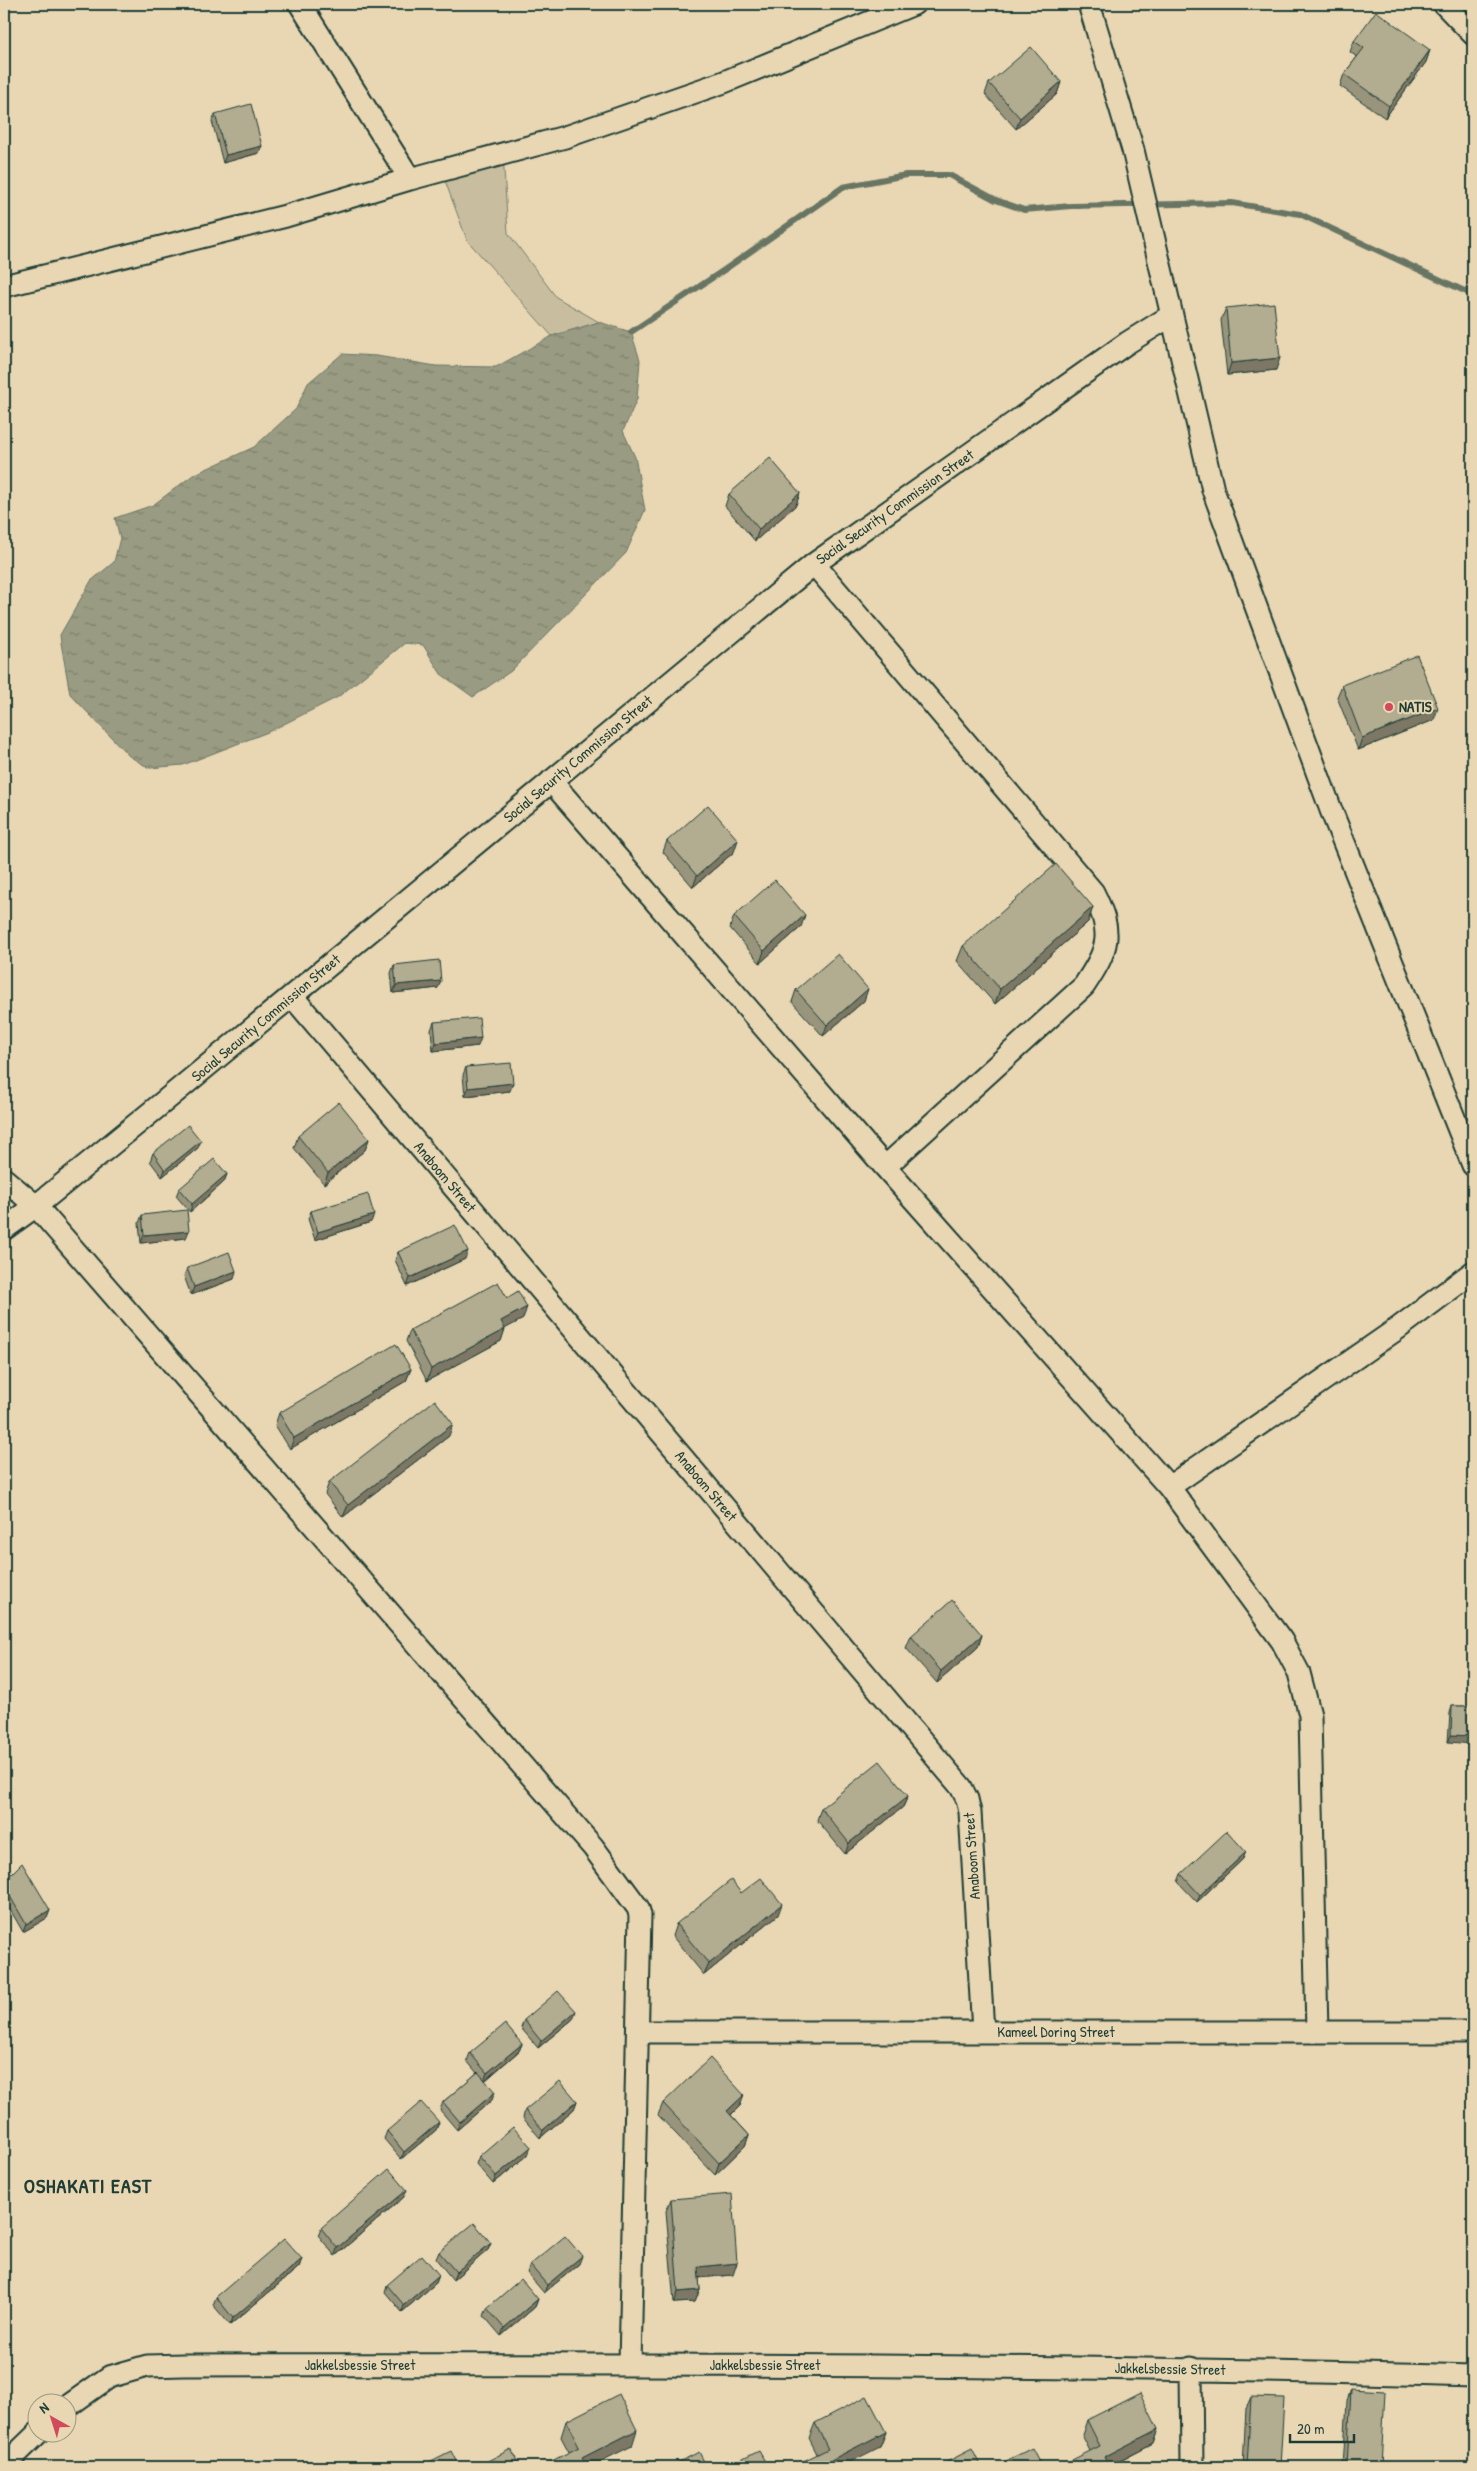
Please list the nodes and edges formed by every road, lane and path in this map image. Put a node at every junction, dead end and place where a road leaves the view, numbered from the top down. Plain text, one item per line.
1 (300, 4) edge
2 (914, 4) edge
3 (1090, 4) edge
4 (1444, 4) edge
5 (1473, 34) edge
6 (410, 178) junction
7 (4, 286) edge
8 (1172, 315) junction
9 (814, 564) junction
10 (551, 781) junction
11 (292, 996) junction
12 (1473, 1165) edge
13 (885, 1167) junction
14 (4, 1179) edge
15 (36, 1206) junction
16 (4, 1229) edge
17 (1473, 1272) edge
18 (1169, 1487) junction
19 (638, 2032) junction
20 (983, 2032) junction
21 (1317, 2032) junction
22 (1473, 2032) edge
23 (630, 2364) junction
24 (1191, 2368) junction
25 (1473, 2376) edge
26 (78, 2399) edge
27 (28, 2442) edge
28 (4, 2466) edge
29 (1192, 2467) edge

1 - 6 street
2 - 6 street
3 - 8 street
4 - 5 street
6 - 7 street
8 - 9 street, Social Security Commission Street
8 - 12 street
9 - 10 street, Social Security Commission Street
9 - 13 street
10 - 11 street, Social Security Commission Street
10 - 13 street
11 - 15 street, Social Security Commission Street
11 - 20 street, Anaboom Street
13 - 18 street
14 - 15 street
15 - 16 street, Social Security Commission Street
15 - 19 street
17 - 18 street
18 - 21 street
19 - 20 street, Kameel Doring Street
19 - 23 street
20 - 21 street, Kameel Doring Street
21 - 22 street, Kameel Doring Street
23 - 24 street, Jakkelsbessie Street
23 - 26 street, Jakkelsbessie Street
24 - 25 street, Jakkelsbessie Street
24 - 29 street
27 - 28 street

